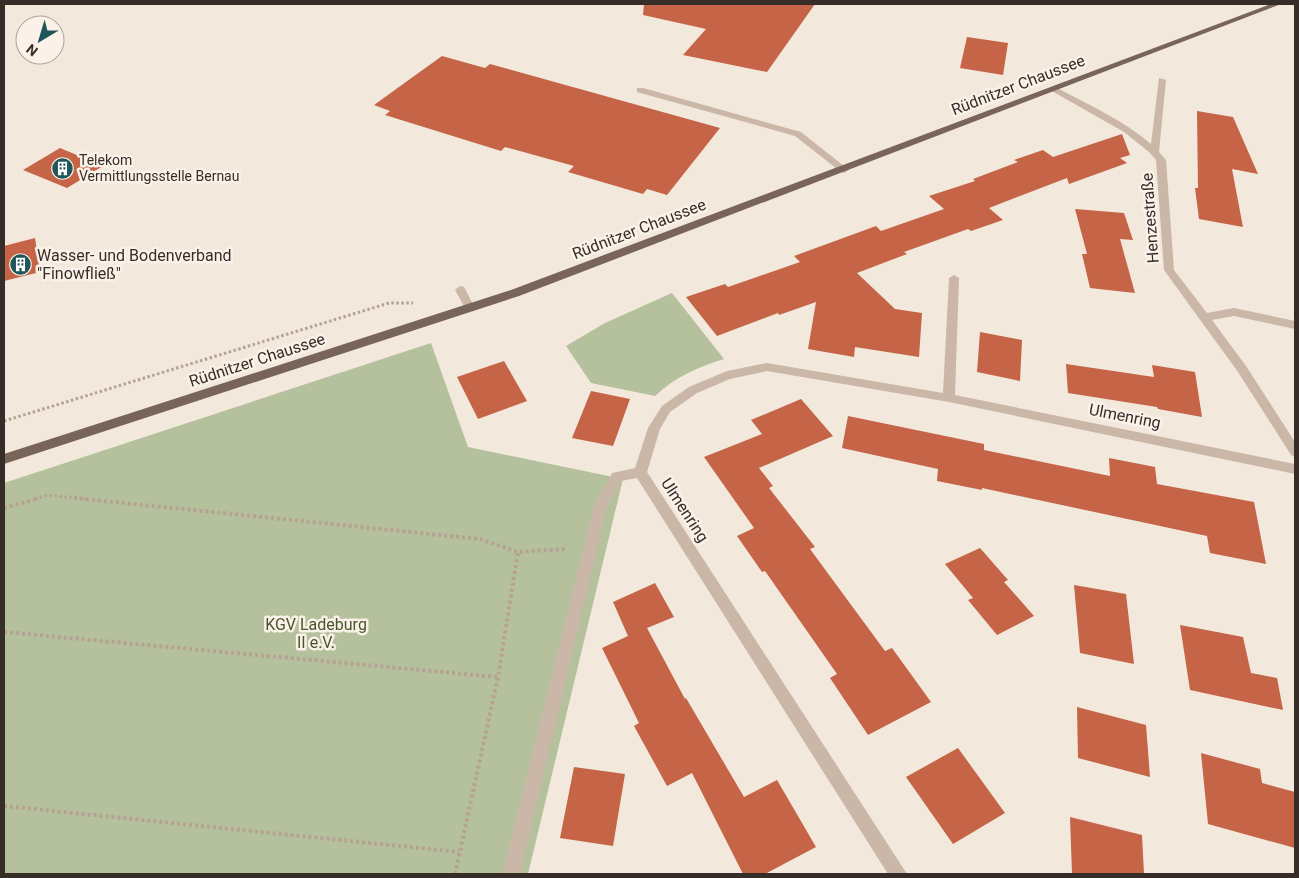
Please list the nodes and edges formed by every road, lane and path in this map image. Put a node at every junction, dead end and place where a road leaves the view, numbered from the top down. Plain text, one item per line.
1 (1277, 4) edge
2 (1162, 80) dead end
3 (640, 90) dead end
4 (1054, 90) junction
5 (1155, 151) junction
6 (844, 170) junction
7 (954, 278) dead end
8 (460, 290) dead end
9 (415, 303) dead end
10 (470, 308) junction
11 (1205, 317) junction
12 (1295, 325) edge
13 (949, 398) junction
14 (4, 421) edge
15 (1295, 452) edge
16 (4, 459) edge
17 (1295, 469) edge
18 (640, 472) junction
19 (4, 508) edge
20 (592, 549) junction
21 (518, 552) junction
22 (4, 632) edge
23 (498, 677) junction
24 (4, 806) edge
25 (459, 852) junction
26 (454, 874) edge
27 (511, 874) edge
28 (898, 874) edge

1 - 4 main road, Rüdnitzer Chaussee
2 - 5 street
3 - 6 street
4 - 5 street, Henzestraße
4 - 6 main road, Rüdnitzer Chaussee
5 - 11 street, Henzestraße
6 - 10 main road, Rüdnitzer Chaussee
7 - 13 street
8 - 10 street
9 - 14 path
10 - 16 main road, Rüdnitzer Chaussee
11 - 12 street
11 - 15 street, Henzestraße
13 - 17 street, Ulmenring
13 - 18 street, Ulmenring
18 - 20 street
18 - 28 street, Ulmenring
19 - 21 path
20 - 21 path
20 - 27 street
21 - 23 path
22 - 23 path
23 - 25 path
24 - 25 path
25 - 26 path

